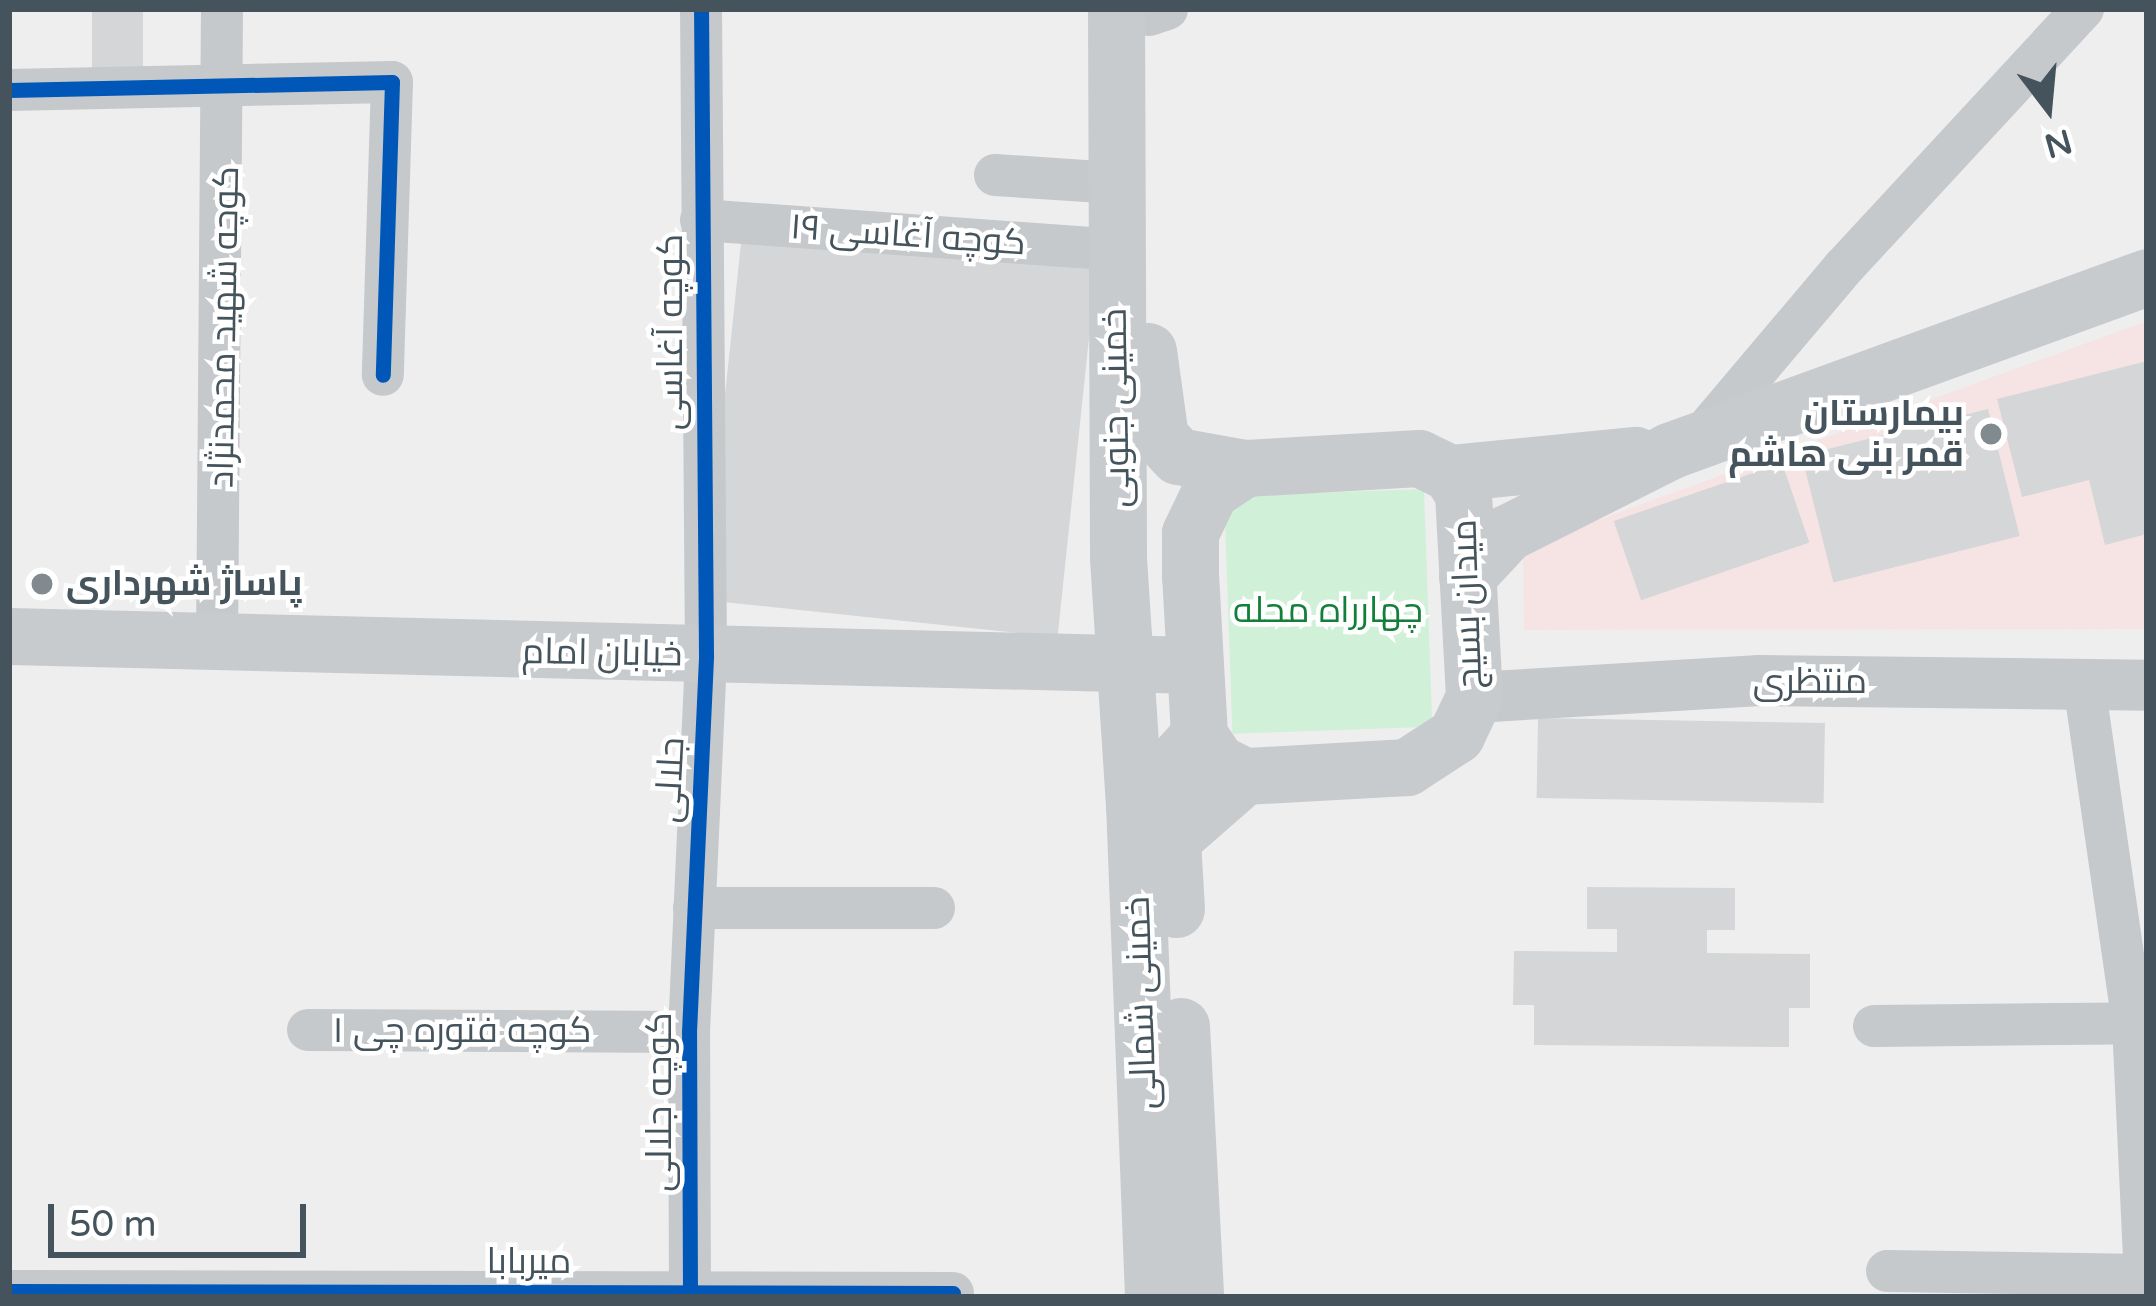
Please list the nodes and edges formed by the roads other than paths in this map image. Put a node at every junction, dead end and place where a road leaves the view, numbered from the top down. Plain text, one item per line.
1 (222, 9) edge
2 (701, 9) edge
3 (2083, 9) edge
4 (1145, 10) edge
5 (224, 81) junction
6 (9, 90) edge
7 (995, 175) dead end
8 (1114, 183) junction
9 (700, 220) junction
10 (1114, 250) junction
11 (2147, 277) edge
12 (383, 375) dead end
13 (1682, 447) junction
14 (1245, 468) junction
15 (1450, 473) junction
16 (1118, 558) junction
17 (1190, 576) junction
18 (1468, 576) junction
19 (9, 636) edge
20 (218, 645) junction
21 (706, 655) junction
22 (1122, 662) junction
23 (1195, 665) junction
24 (2084, 684) junction
25 (2147, 685) edge
26 (1474, 698) junction
27 (1199, 735) junction
28 (1244, 776) junction
29 (1133, 807) junction
30 (694, 908) junction
31 (934, 908) dead end
32 (2140, 1023) edge
33 (1874, 1026) dead end
34 (308, 1030) dead end
35 (688, 1032) junction
36 (2146, 1178) edge
37 (1887, 1270) dead end
38 (2146, 1282) edge
39 (9, 1291) edge
40 (953, 1293) dead end
41 (690, 1294) edge
42 (1153, 1297) edge
43 (1195, 1297) edge

1 - 5 street, کوچه شهید محمدنژاد
2 - 9 street, کوچه آغاسی
3 - 13 street
4 - 8 main road, خمینی جنوبی
4 - 14 main road, خمینی جنوبی
5 - 6 street
5 - 12 street
5 - 20 street, کوچه شهید محمدنژاد
7 - 8 street
8 - 10 main road, خمینی جنوبی
9 - 10 street, کوچه آغاسی ۱۹
9 - 21 street, کوچه آغاسی
10 - 16 main road, خمینی جنوبی
11 - 13 main road
13 - 15 main road
13 - 18 main road
14 - 15 main road, میدان بسیج
14 - 17 main road
15 - 18 main road, میدان بسیج
16 - 17 main road
16 - 22 main road, خمینی جنوبی
17 - 23 main road
18 - 26 main road, میدان بسیج
19 - 20 main road, خیابان امام
20 - 21 main road, خیابان امام
21 - 22 main road, خیابان امام
21 - 30 street, جلالی
22 - 23 main road, خیابان امام
22 - 29 main road, خمینی جنوبی
23 - 27 main road
24 - 25 street, منتظری
24 - 26 street, منتظری
24 - 32 street
26 - 28 main road, میدان بسیج
27 - 28 main road
27 - 29 main road
28 - 43 main road, خمینی شمالی
29 - 42 main road, خمینی شمالی
30 - 31 street
30 - 35 street, کوچه جلالی
32 - 33 street
32 - 36 street
34 - 35 street, کوچه فتوره چی ۱
35 - 41 street, کوچه جلالی
36 - 38 street
37 - 38 street
39 - 41 street, میربابا
40 - 41 street, میربابا

